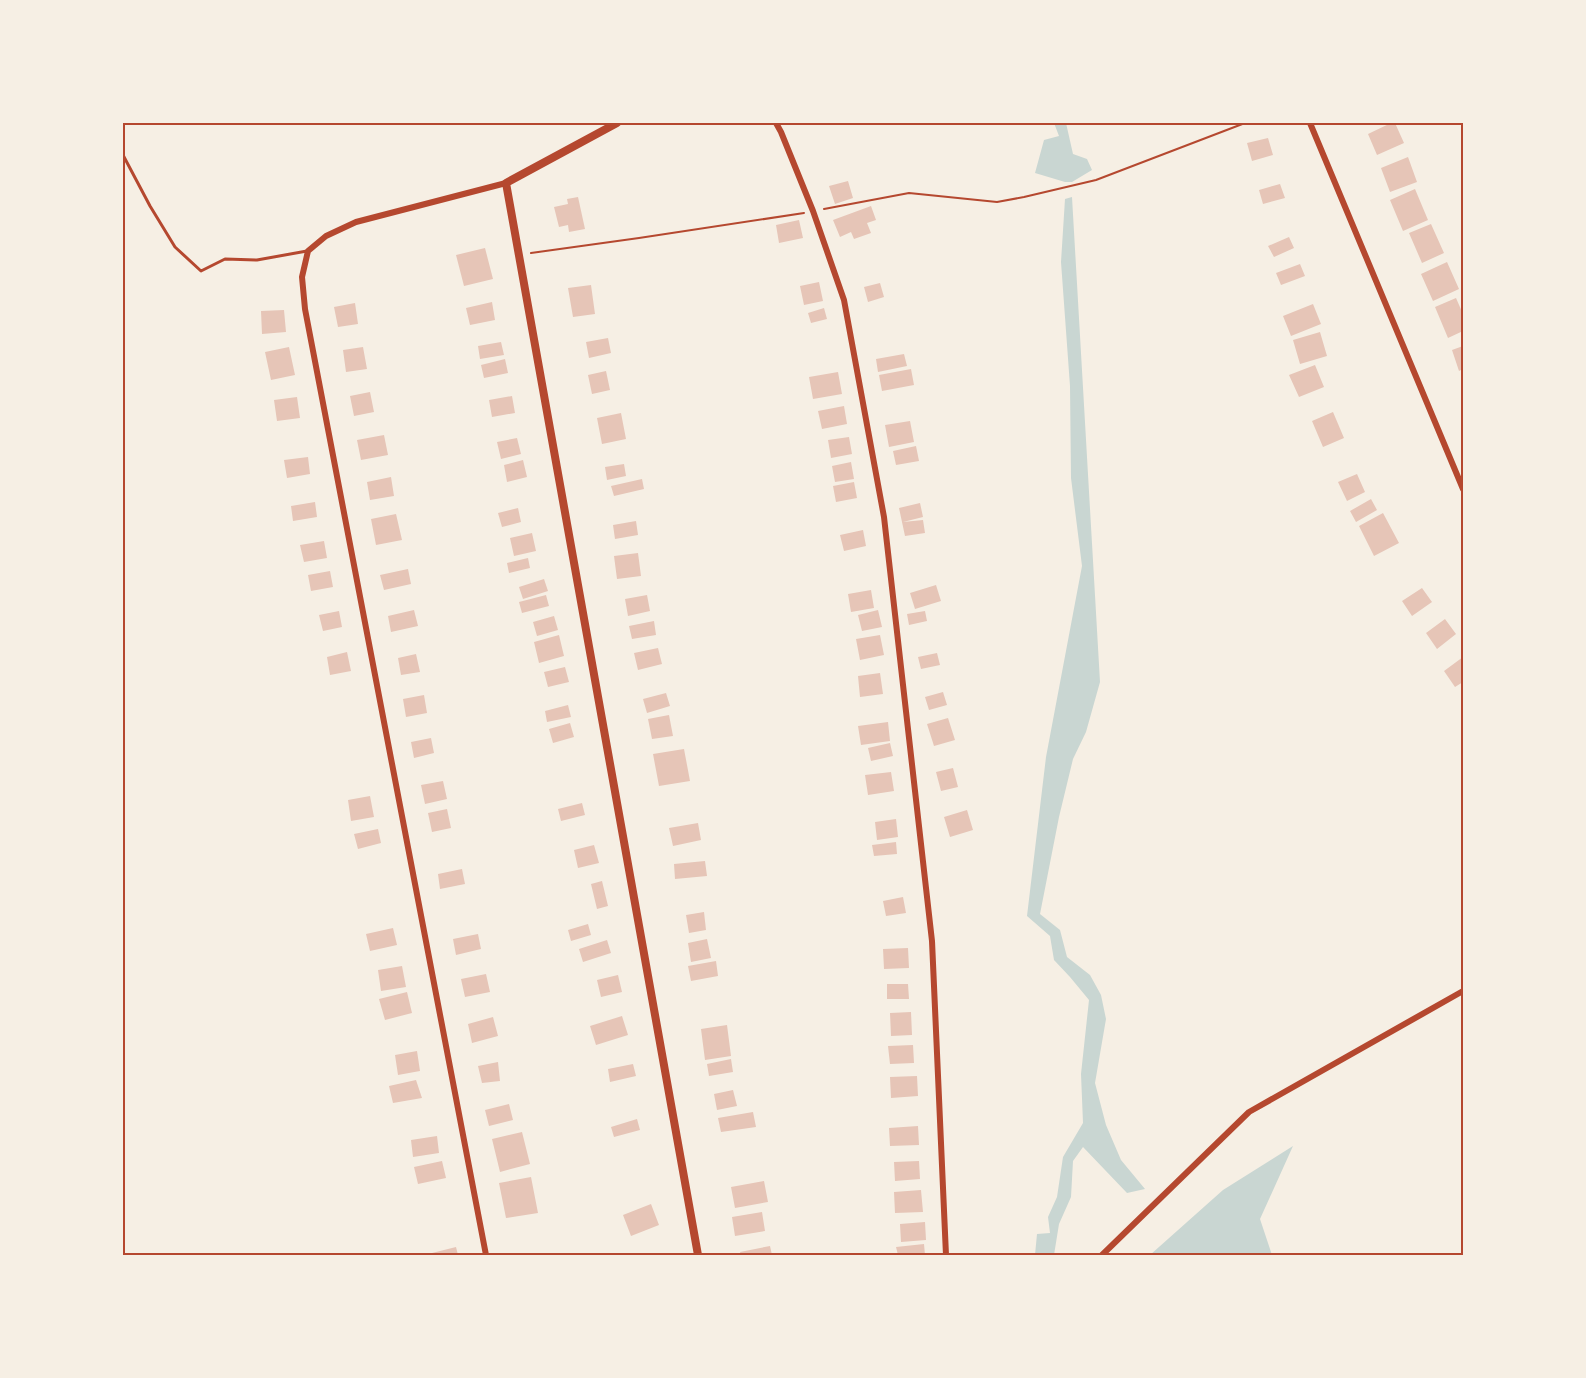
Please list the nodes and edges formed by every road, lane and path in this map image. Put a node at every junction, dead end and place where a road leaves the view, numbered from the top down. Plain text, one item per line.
1 (617, 123) edge
2 (776, 123) edge
3 (1245, 123) edge
4 (1310, 123) edge
5 (123, 155) edge
6 (506, 183) junction
7 (813, 212) junction
8 (308, 251) junction
9 (519, 254) junction
10 (1463, 489) edge
11 (1463, 991) edge
12 (486, 1255) edge
13 (698, 1255) edge
14 (946, 1255) edge
15 (1102, 1255) edge

1 - 6 street
2 - 7 street
3 - 7 path
4 - 10 street
5 - 8 lane
6 - 8 street
6 - 9 street
7 - 9 path
7 - 14 street
8 - 12 street
9 - 13 street
11 - 15 street

